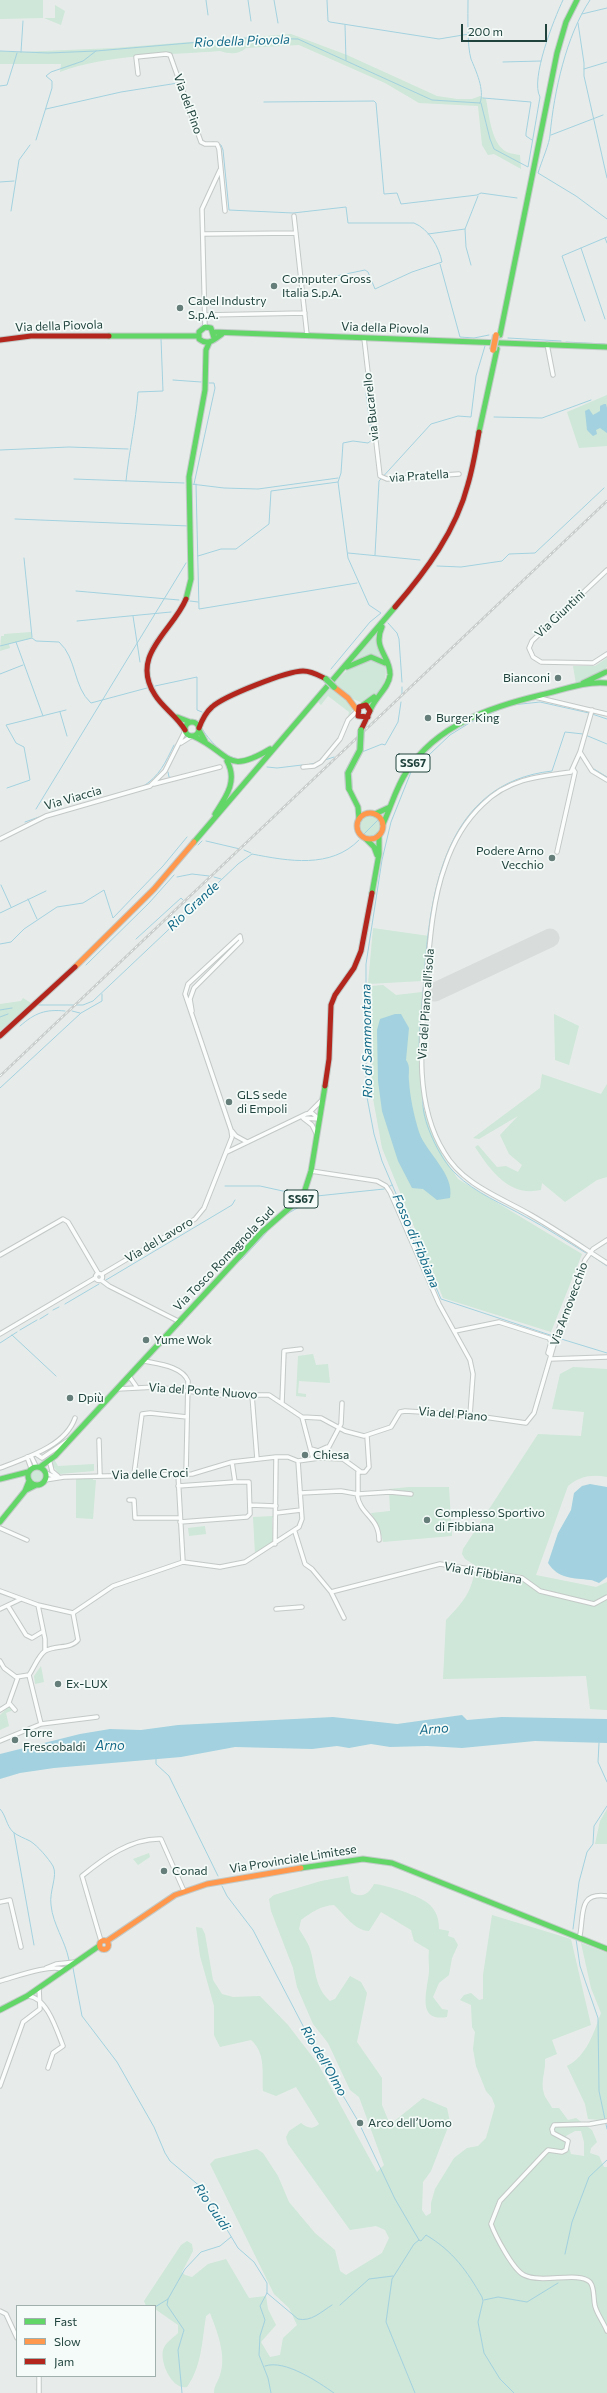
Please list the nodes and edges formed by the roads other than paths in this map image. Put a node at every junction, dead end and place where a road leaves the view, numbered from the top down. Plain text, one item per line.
1 (572, 0) edge
2 (577, 0) edge
3 (138, 74) dead end
4 (221, 168) junction
5 (225, 210) dead end
6 (294, 216) dead end
7 (296, 233) junction
8 (204, 234) junction
9 (305, 313) junction
10 (205, 315) junction
11 (205, 327) junction
12 (198, 334) junction
13 (307, 335) junction
14 (498, 335) junction
15 (212, 337) junction
16 (364, 338) junction
17 (0, 340) edge
18 (202, 342) junction
19 (547, 344) junction
20 (607, 347) edge
21 (495, 349) junction
22 (206, 350) junction
23 (553, 375) dead end
24 (459, 474) dead end
25 (380, 476) joint
26 (607, 570) edge
27 (390, 614) junction
28 (607, 654) edge
29 (386, 664) junction
30 (342, 670) junction
31 (607, 671) edge
32 (607, 683) edge
33 (574, 687) junction
34 (380, 691) junction
35 (532, 697) junction
36 (348, 698) junction
37 (363, 705) junction
38 (358, 713) junction
39 (591, 713) junction
40 (369, 714) junction
41 (607, 714) edge
42 (204, 715) junction
43 (176, 717) junction
44 (191, 722) junction
45 (199, 729) junction
46 (185, 730) junction
47 (361, 730) junction
48 (192, 736) junction
49 (206, 742) junction
50 (180, 744) junction
51 (270, 750) junction
52 (580, 752) junction
53 (225, 758) junction
54 (220, 767) dead end
55 (303, 767) dead end
56 (573, 769) junction
57 (607, 780) edge
58 (154, 784) junction
59 (354, 798) junction
60 (393, 804) junction
61 (214, 814) junction
62 (372, 814) junction
63 (359, 819) junction
64 (383, 824) junction
65 (379, 835) junction
66 (0, 839) edge
67 (366, 839) junction
68 (557, 852) dead end
69 (378, 857) junction
70 (192, 1011) junction
71 (0, 1031) edge
72 (0, 1036) edge
73 (322, 1100) junction
74 (306, 1114) junction
75 (303, 1118) junction
76 (319, 1119) junction
77 (296, 1120) junction
78 (234, 1137) junction
79 (316, 1140) junction
80 (247, 1142) junction
81 (237, 1146) junction
82 (226, 1153) junction
83 (311, 1171) junction
84 (607, 1240) edge
85 (590, 1252) junction
86 (0, 1255) edge
87 (607, 1264) edge
88 (100, 1274) junction
89 (95, 1278) junction
90 (101, 1280) junction
91 (180, 1322) junction
92 (455, 1331) junction
93 (0, 1334) edge
94 (301, 1349) dead end
95 (550, 1357) junction
96 (607, 1357) edge
97 (144, 1360) junction
98 (127, 1379) junction
99 (131, 1385) junction
100 (118, 1389) junction
101 (188, 1391) junction
102 (252, 1395) junction
103 (282, 1403) junction
104 (342, 1403) dead end
105 (470, 1415) junction
106 (187, 1417) junction
107 (302, 1417) junction
108 (76, 1418) dead end
109 (339, 1428) junction
110 (367, 1436) junction
111 (70, 1439) junction
112 (99, 1440) dead end
113 (328, 1447) junction
114 (311, 1449) junction
115 (36, 1454) junction
116 (31, 1456) junction
117 (55, 1456) junction
118 (27, 1457) junction
119 (276, 1457) junction
120 (323, 1458) junction
121 (257, 1459) junction
122 (313, 1459) junction
123 (298, 1461) junction
124 (232, 1462) junction
125 (50, 1463) junction
126 (0, 1468) edge
127 (32, 1472) junction
128 (361, 1472) junction
129 (134, 1474) junction
130 (178, 1474) junction
131 (186, 1474) junction
132 (45, 1475) junction
133 (100, 1476) junction
134 (57, 1477) junction
135 (0, 1479) edge
136 (235, 1482) junction
137 (36, 1485) junction
138 (178, 1486) junction
139 (25, 1491) junction
140 (300, 1493) junction
141 (358, 1494) junction
142 (411, 1494) dead end
143 (129, 1500) dead end
144 (250, 1505) junction
145 (276, 1506) junction
146 (301, 1510) junction
147 (276, 1513) junction
148 (180, 1520) junction
149 (0, 1522) edge
150 (0, 1528) edge
151 (295, 1532) junction
152 (27, 1540) dead end
153 (379, 1540) dead end
154 (274, 1544) junction
155 (183, 1562) junction
156 (0, 1592) edge
157 (331, 1592) junction
158 (607, 1598) edge
159 (21, 1599) junction
160 (38, 1605) junction
161 (8, 1606) junction
162 (302, 1607) dead end
163 (0, 1609) edge
164 (276, 1609) dead end
165 (74, 1613) junction
166 (344, 1618) dead end
167 (42, 1632) junction
168 (46, 1651) junction
169 (0, 1661) edge
170 (29, 1675) junction
171 (18, 1677) junction
172 (9, 1703) junction
173 (0, 1710) edge
174 (15, 1710) dead end
175 (97, 1717) dead end
176 (41, 1724) junction
177 (0, 1741) edge
178 (184, 1891) junction
179 (607, 1896) edge
180 (0, 1902) edge
181 (491, 1902) junction
182 (580, 1935) junction
183 (103, 1943) junction
184 (607, 1946) edge
185 (21, 1947) dead end
186 (607, 1949) edge
187 (76, 1962) junction
188 (60, 1963) junction
189 (48, 1969) junction
190 (43, 1970) junction
191 (65, 1970) junction
192 (52, 1979) junction
193 (0, 1981) edge
194 (39, 1988) junction
195 (33, 1992) junction
196 (27, 1996) junction
197 (39, 1999) junction
198 (0, 2009) edge
199 (48, 2068) dead end
200 (0, 2086) edge
201 (607, 2121) edge
202 (0, 2311) edge
203 (607, 2330) edge
204 (16, 2336) edge
205 (38, 2377) edge
206 (39, 2393) edge

1 - 14 main road
2 - 14 main road
3 - 4 street, Via del Pino
4 - 5 street, Via del Pino
4 - 8 street
6 - 7 street
7 - 8 street
7 - 9 street
8 - 10 street
9 - 10 street
9 - 13 street
10 - 11 street
11 - 12 main road
11 - 15 main road
12 - 17 main road, Via della Piovola
12 - 18 main road
13 - 15 main road, Via della Piovola
13 - 16 main road, Via della Piovola
14 - 21 main road
15 - 18 main road
15 - 22 main road
16 - 19 main road, Via della Piovola
16 - 25 street, via Bucarello
18 - 22 main road
19 - 20 main road, Via della Piovola
19 - 23 street
21 - 27 main road
21 - 51 main road
22 - 43 main road
24 - 25 street, via Pratella
26 - 28 street, Via Giuntini
27 - 29 main road
27 - 30 main road
29 - 30 main road
29 - 34 main road
30 - 72 main road
31 - 32 main road
31 - 33 main road
32 - 33 main road
33 - 35 main road
34 - 37 main road
34 - 40 main road
35 - 39 street
35 - 60 main road, SS67
36 - 37 main road
36 - 38 main road
36 - 42 main road, bridge
37 - 38 main road
37 - 40 main road
38 - 40 main road
38 - 47 main road
38 - 55 street
39 - 41 street
39 - 52 street
40 - 47 main road
42 - 44 main road
42 - 45 main road
43 - 44 main road
43 - 46 main road
44 - 45 main road
44 - 46 main road
45 - 48 main road
45 - 49 main road
46 - 48 main road
46 - 50 street, Via Viaccia
47 - 59 main road, bridge
48 - 49 main road
48 - 50 street
49 - 53 main road
50 - 58 street, Via Viaccia
51 - 53 main road
51 - 61 main road
52 - 56 street
52 - 57 street
53 - 61 main road
54 - 58 street, Via Viaccia
56 - 68 street
56 - 85 street, Via del Piano all'isola
58 - 66 street, Via Viaccia
59 - 62 main road
59 - 63 main road
60 - 62 main road
60 - 64 main road, SS67
61 - 71 main road
62 - 63 main road
62 - 64 main road
63 - 67 main road
64 - 65 main road, SS67
65 - 67 main road
65 - 69 main road, Via Tosco Romagnola Sud / SS67
67 - 69 main road
69 - 73 main road, Via Tosco Romagnola Sud / SS67
70 - 70 street
70 - 78 street
73 - 74 street
73 - 76 main road, Via Tosco Romagnola Sud / SS67
74 - 76 street
74 - 77 street
75 - 76 street
75 - 77 street
75 - 79 street
76 - 79 main road, Via Tosco Romagnola Sud / SS67
77 - 80 street
78 - 80 street
78 - 81 street
78 - 82 street, Via del Lavoro
79 - 83 main road, Via Tosco Romagnola Sud / SS67
80 - 81 street
81 - 82 street
82 - 88 street, Via del Lavoro
83 - 91 main road, Via Tosco Romagnola Sud / SS67
83 - 92 street
84 - 85 street, Via Arnovecchio
85 - 87 street, Via del Piano all'isola
85 - 95 street, Via Arnovecchio
86 - 88 street
88 - 89 street
88 - 90 street
89 - 90 street
89 - 93 street
90 - 91 street
91 - 97 main road, Via Tosco Romagnola Sud / SS67
92 - 95 street
92 - 105 street
94 - 103 street
95 - 96 street
95 - 105 street, Via del Piano
97 - 98 main road, Via Tosco Romagnola Sud / SS67
97 - 101 street
98 - 99 street, Via del Ponte Nuovo
98 - 100 main road, Via Tosco Romagnola Sud / SS67
99 - 100 street, Via del Ponte Nuovo
99 - 101 street, Via del Ponte Nuovo
100 - 111 main road, Via Tosco Romagnola Sud / SS67
101 - 102 street, Via del Ponte Nuovo
101 - 106 street
102 - 103 street, Via del Ponte Nuovo
102 - 121 street
103 - 107 street, Via del Ponte Nuovo
104 - 109 street
105 - 110 street, Via del Piano
106 - 129 street
106 - 131 street
107 - 109 street
107 - 114 street
108 - 115 street
109 - 110 street
109 - 113 street
110 - 128 street
111 - 115 street
111 - 117 main road, Via Tosco Romagnola Sud / SS67
112 - 133 street
113 - 114 street
113 - 120 street
114 - 122 street
115 - 116 street
116 - 118 street
116 - 127 street
117 - 125 main road, Via Tosco Romagnola Sud / SS67
117 - 127 main road, Via Tosco Romagnola Sud / SS67
118 - 126 street
118 - 127 street
119 - 121 street, Via delle Croci
119 - 123 street, Via delle Croci
119 - 145 street
120 - 122 street, Via delle Croci
120 - 128 street, Via delle Croci
121 - 124 street, Via delle Croci
122 - 123 street, Via delle Croci
123 - 140 street
124 - 131 street, Via delle Croci
124 - 136 street
125 - 132 main road, Via Tosco Romagnola Sud / SS67
125 - 134 street
127 - 132 main road
127 - 135 main road, SS67
127 - 137 main road
127 - 139 main road
128 - 141 street
129 - 130 street, Via delle Croci
129 - 133 street, Via delle Croci
130 - 131 street, Via delle Croci
130 - 138 street
132 - 134 street, Via delle Croci
132 - 137 main road
133 - 134 street, Via delle Croci
136 - 138 street
136 - 144 street
137 - 139 main road
138 - 148 street
139 - 149 main road
140 - 141 street
140 - 146 street
141 - 142 street
141 - 153 street
143 - 148 street
144 - 145 street
144 - 148 street
145 - 147 street
146 - 147 street
146 - 151 street
147 - 154 street
148 - 155 street
150 - 152 street
151 - 154 street
151 - 157 street
154 - 155 street
155 - 165 street
156 - 159 street
157 - 158 street, Via di Fibbiana
157 - 166 street
159 - 160 street
159 - 161 street
160 - 165 street
160 - 167 street
161 - 163 street
161 - 167 street
162 - 164 street
165 - 168 street
167 - 168 street
168 - 170 street
169 - 171 street
170 - 171 street
170 - 176 street
171 - 172 street
172 - 173 street
172 - 174 street
175 - 176 street
176 - 177 street
178 - 181 main road, Via Provinciale Limitese
178 - 183 main road, Via Provinciale Limitese
178 - 183 street
179 - 182 street
180 - 185 street
181 - 182 main road, Via Provinciale Limitese
181 - 186 main road, Via Provinciale Limitese
182 - 184 main road, Via Provinciale Limitese
183 - 187 main road, Via Provinciale Limitese
187 - 188 street
187 - 191 main road, Via Provinciale Limitese
188 - 190 street
188 - 191 street
189 - 190 street
189 - 191 street
189 - 192 street
190 - 193 street
191 - 192 main road, Via Provinciale Limitese
192 - 194 main road, Via Provinciale Limitese
194 - 195 main road, Via Provinciale Limitese
194 - 197 street
195 - 196 main road, Via Provinciale Limitese
195 - 197 street
196 - 197 street
196 - 198 main road, Via Provinciale Limitese
197 - 199 street
197 - 200 street
201 - 203 street
202 - 204 street
205 - 206 street

